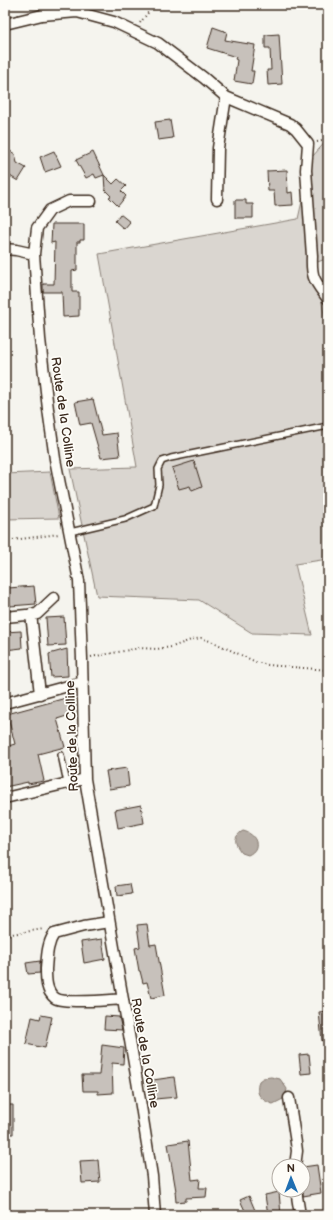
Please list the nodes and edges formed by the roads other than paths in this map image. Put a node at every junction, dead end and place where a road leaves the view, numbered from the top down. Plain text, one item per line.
1 (5, 24) edge
2 (226, 97) junction
3 (217, 200) dead end
4 (91, 202) dead end
5 (5, 249) edge
6 (34, 254) junction
7 (328, 299) edge
8 (328, 426) edge
9 (70, 532) junction
10 (54, 598) dead end
11 (30, 614) junction
12 (5, 616) edge
13 (83, 682) junction
14 (40, 694) junction
15 (5, 703) edge
16 (61, 754) dead end
17 (85, 779) junction
18 (67, 783) junction
19 (5, 798) edge
20 (109, 922) junction
21 (123, 999) junction
22 (289, 1098) dead end
23 (296, 1158) edge
24 (297, 1198) edge
25 (155, 1215) edge
26 (300, 1215) edge

1 - 2 street
2 - 3 street
2 - 7 street
4 - 6 street, Route de la Colline
5 - 6 street
6 - 9 street, Route de la Colline
8 - 9 lane
9 - 13 street, Route de la Colline
10 - 11 street
11 - 12 street
11 - 14 street
13 - 14 street
13 - 17 street, Route de la Colline
14 - 15 street
16 - 18 lane
17 - 18 street
17 - 20 street, Route de la Colline
18 - 19 street
20 - 21 street, Route de la Colline
20 - 21 street
21 - 25 street, Route de la Colline
22 - 23 street
24 - 26 street

